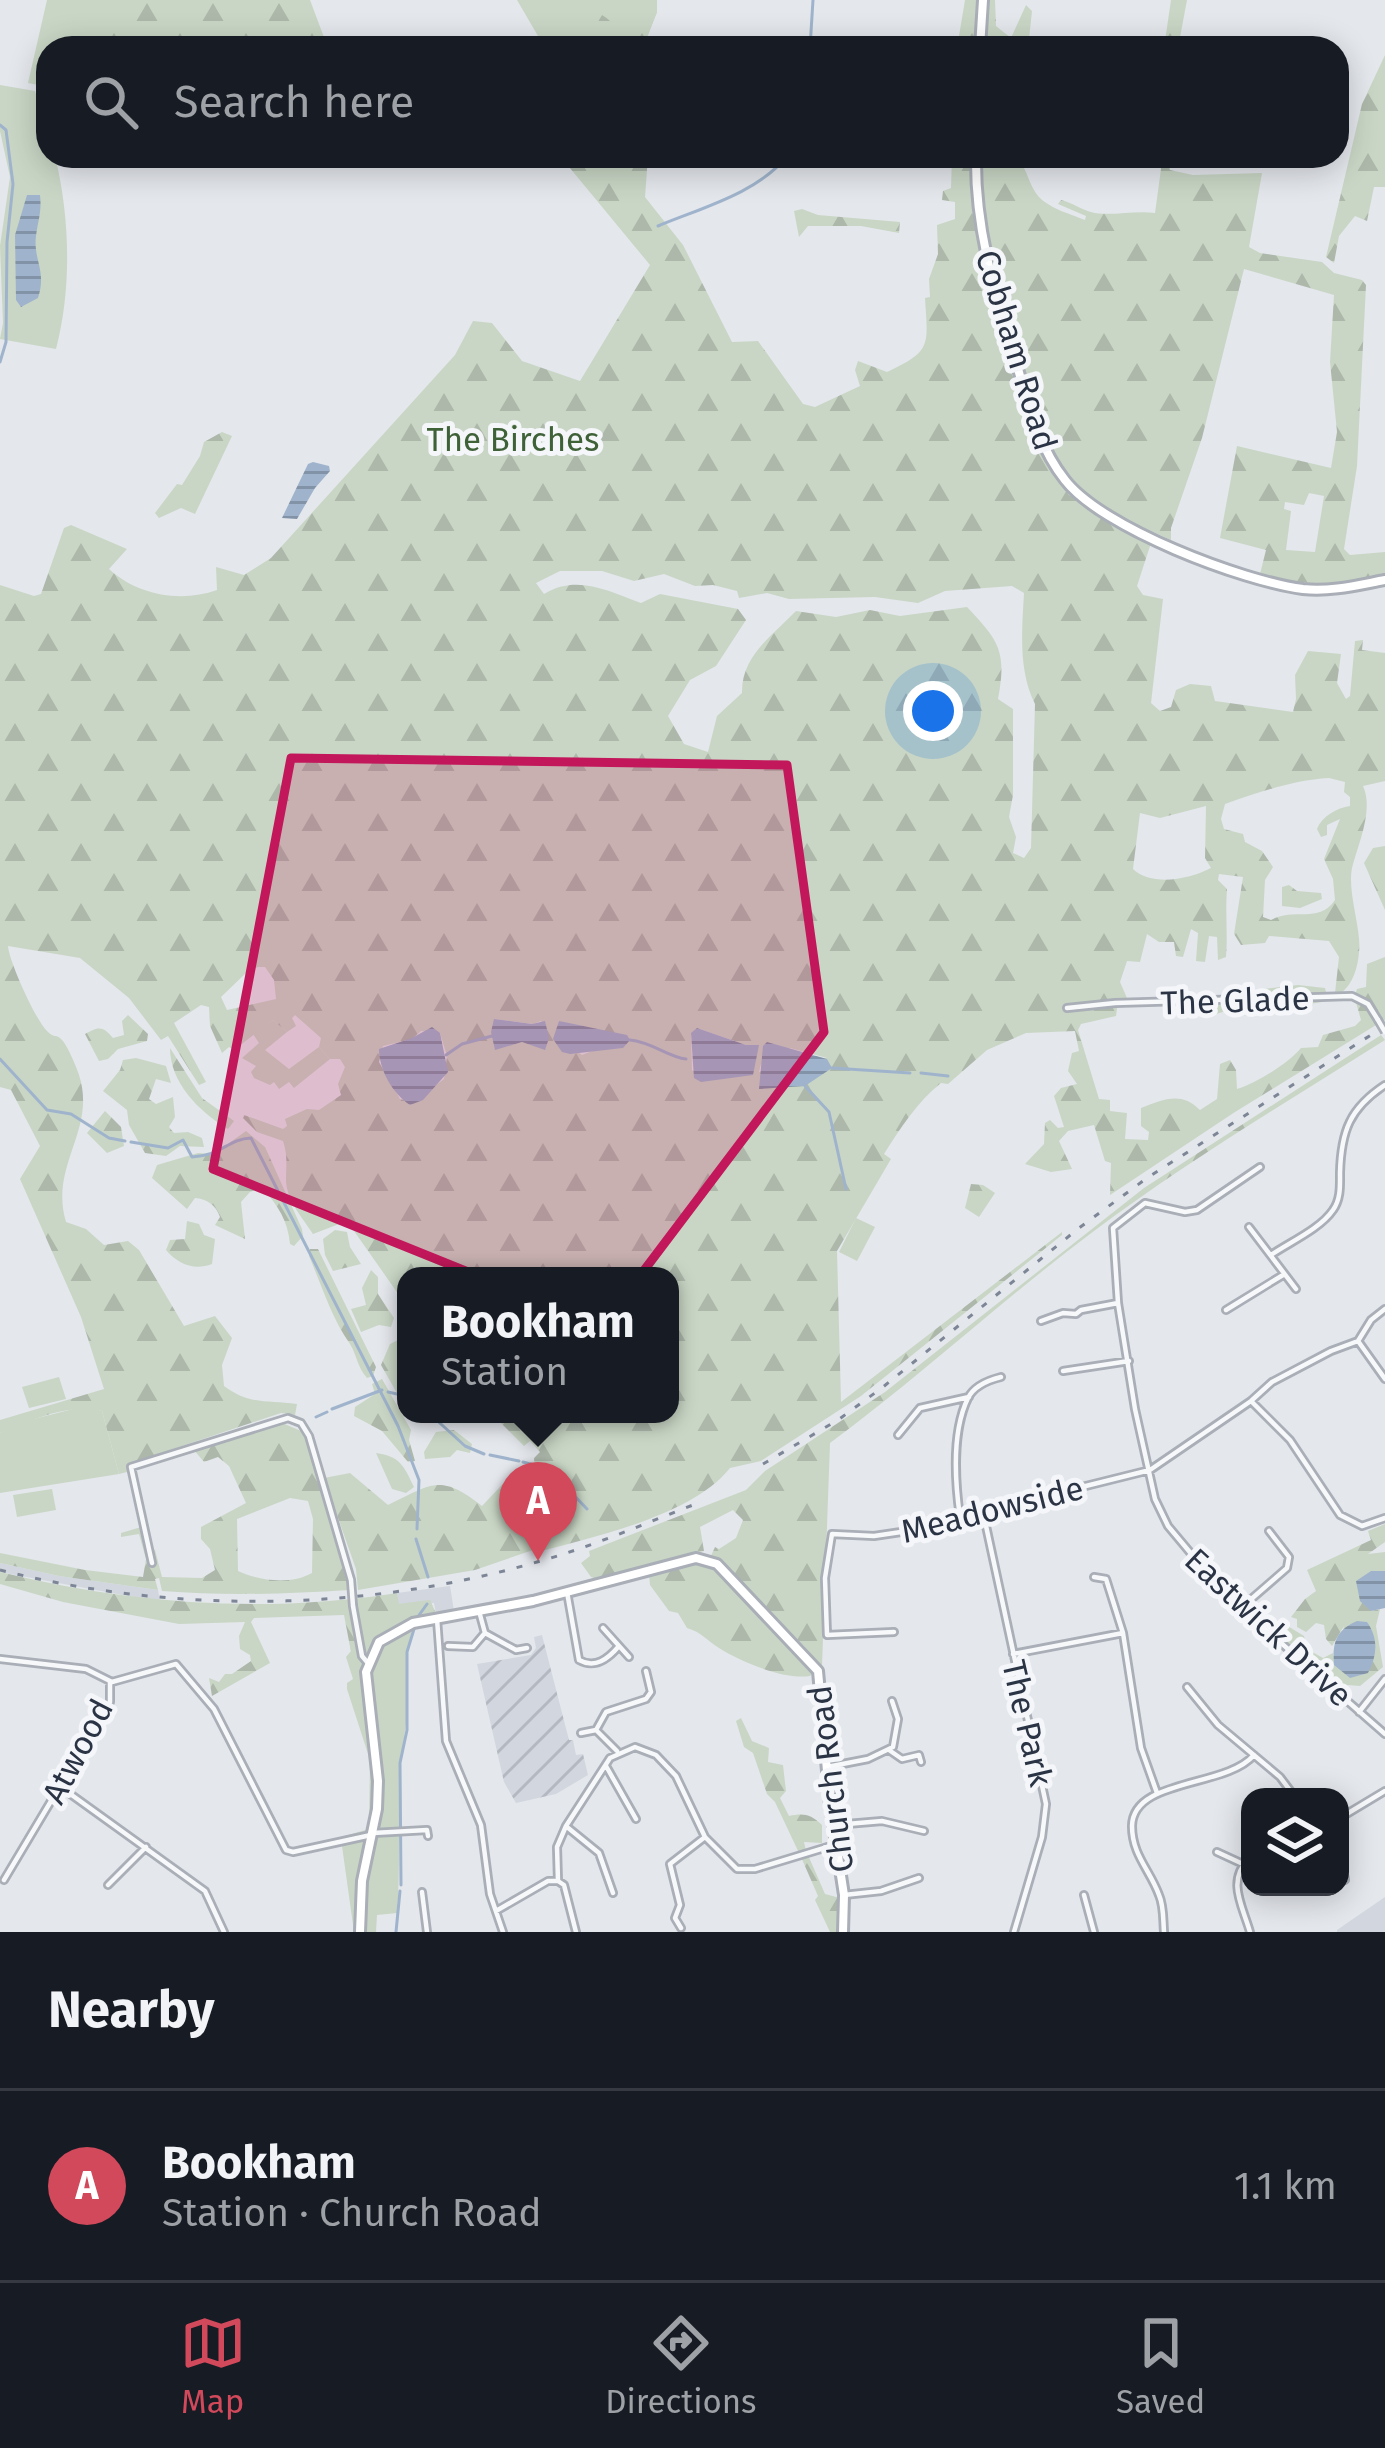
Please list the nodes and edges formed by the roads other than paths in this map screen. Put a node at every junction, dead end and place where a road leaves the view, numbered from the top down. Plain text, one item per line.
1 (982, 0) edge
2 (980, 36) edge
3 (977, 168) edge
4 (1385, 580) edge
5 (1067, 1008) dead end
6 (1385, 1032) edge
7 (1385, 1084) edge
8 (1260, 1167) dead end
9 (1250, 1226) dead end
10 (1271, 1255) junction
11 (1283, 1275) junction
12 (1296, 1289) dead end
13 (1118, 1304) junction
14 (1385, 1309) edge
15 (1226, 1310) dead end
16 (1041, 1321) dead end
17 (1358, 1341) junction
18 (1129, 1361) junction
19 (1063, 1371) dead end
20 (1001, 1376) dead end
21 (1385, 1379) edge
22 (969, 1397) junction
23 (1251, 1401) junction
24 (898, 1435) dead end
25 (1150, 1470) junction
26 (983, 1512) junction
27 (960, 1517) junction
28 (1385, 1518) edge
29 (1269, 1531) dead end
30 (152, 1563) dead end
31 (1094, 1577) dead end
32 (567, 1592) junction
33 (1241, 1608) junction
34 (479, 1611) junction
35 (437, 1619) junction
36 (603, 1628) dead end
37 (504, 1630) dead end
38 (894, 1632) dead end
39 (485, 1633) junction
40 (1123, 1633) junction
41 (502, 1642) junction
42 (448, 1646) dead end
43 (619, 1646) junction
44 (527, 1648) dead end
45 (1013, 1654) junction
46 (629, 1657) dead end
47 (0, 1659) edge
48 (368, 1662) junction
49 (646, 1671) dead end
50 (1385, 1679) edge
51 (110, 1682) junction
52 (1186, 1687) dead end
53 (892, 1700) dead end
54 (1359, 1712) junction
55 (596, 1730) junction
56 (581, 1733) dead end
57 (1385, 1734) edge
58 (889, 1750) junction
59 (617, 1751) junction
60 (1254, 1755) junction
61 (921, 1762) dead end
62 (605, 1765) junction
63 (827, 1767) junction
64 (60, 1786) junction
65 (1288, 1788) edge
66 (1385, 1791) edge
67 (1157, 1793) junction
68 (1349, 1813) edge
69 (636, 1819) dead end
70 (834, 1825) junction
71 (566, 1826) junction
72 (924, 1831) dead end
73 (372, 1834) junction
74 (428, 1837) dead end
75 (705, 1837) junction
76 (837, 1844) junction
77 (146, 1847) junction
78 (1217, 1852) dead end
79 (1241, 1863) edge
80 (1241, 1870) edge
81 (919, 1878) dead end
82 (4, 1880) dead end
83 (558, 1880) junction
84 (108, 1886) dead end
85 (422, 1892) dead end
86 (613, 1893) dead end
87 (844, 1895) junction
88 (1084, 1895) dead end
89 (496, 1911) junction
90 (681, 1928) dead end
91 (224, 1932) edge
92 (360, 1932) edge
93 (428, 1932) edge
94 (503, 1932) edge
95 (576, 1932) edge
96 (843, 1932) edge
97 (1014, 1932) edge
98 (1094, 1932) edge
99 (1164, 1932) edge
100 (1250, 1932) edge

1 - 2 street
3 - 4 street, Cobham Road
5 - 6 street, The Glade, bridge
7 - 10 street
8 - 13 street, Eastwick Drive
9 - 10 street
10 - 11 street
11 - 12 street
11 - 15 street
13 - 16 street
13 - 18 street, Eastwick Drive
14 - 17 street
17 - 21 street
17 - 23 street
18 - 19 street
18 - 25 street, Eastwick Drive
20 - 22 street
22 - 24 street
22 - 27 street
23 - 25 street
23 - 28 street
25 - 26 street, Meadowside
25 - 33 street, Eastwick Drive
26 - 27 street, Meadowside
26 - 45 street, The Park
27 - 38 street, Meadowside
29 - 33 street
30 - 48 street, bridge
31 - 40 street
32 - 34 street, Church Road
32 - 43 street
32 - 63 street, Church Road
33 - 54 street, Eastwick Drive
34 - 35 street, Church Road
34 - 39 street
35 - 48 street, Church Road
35 - 89 street
36 - 43 street
37 - 41 street
39 - 41 street
39 - 42 street
40 - 45 street
40 - 67 street
41 - 44 street
43 - 46 street
45 - 97 street, The Park
47 - 51 street
48 - 73 street
49 - 55 street
50 - 54 street
51 - 64 street, Atwood
51 - 73 street
52 - 60 street
53 - 58 street
54 - 57 street, Eastwick Drive
55 - 56 street
55 - 59 street
58 - 61 street
58 - 63 street
59 - 62 street
59 - 75 street
60 - 65 street
60 - 67 street
62 - 69 street
62 - 71 street
63 - 70 street, Church Road
64 - 77 street
64 - 82 street, Atwood
66 - 68 street
67 - 99 street
70 - 72 street
70 - 76 street, Church Road
71 - 83 street
71 - 86 street
73 - 74 street
73 - 92 street
75 - 76 street
75 - 90 street
76 - 87 street, Church Road
77 - 84 street
77 - 91 street
78 - 79 street
80 - 100 street
81 - 87 street
83 - 89 street
83 - 95 street
85 - 93 street
87 - 96 street, Church Road
88 - 98 street
89 - 94 street

